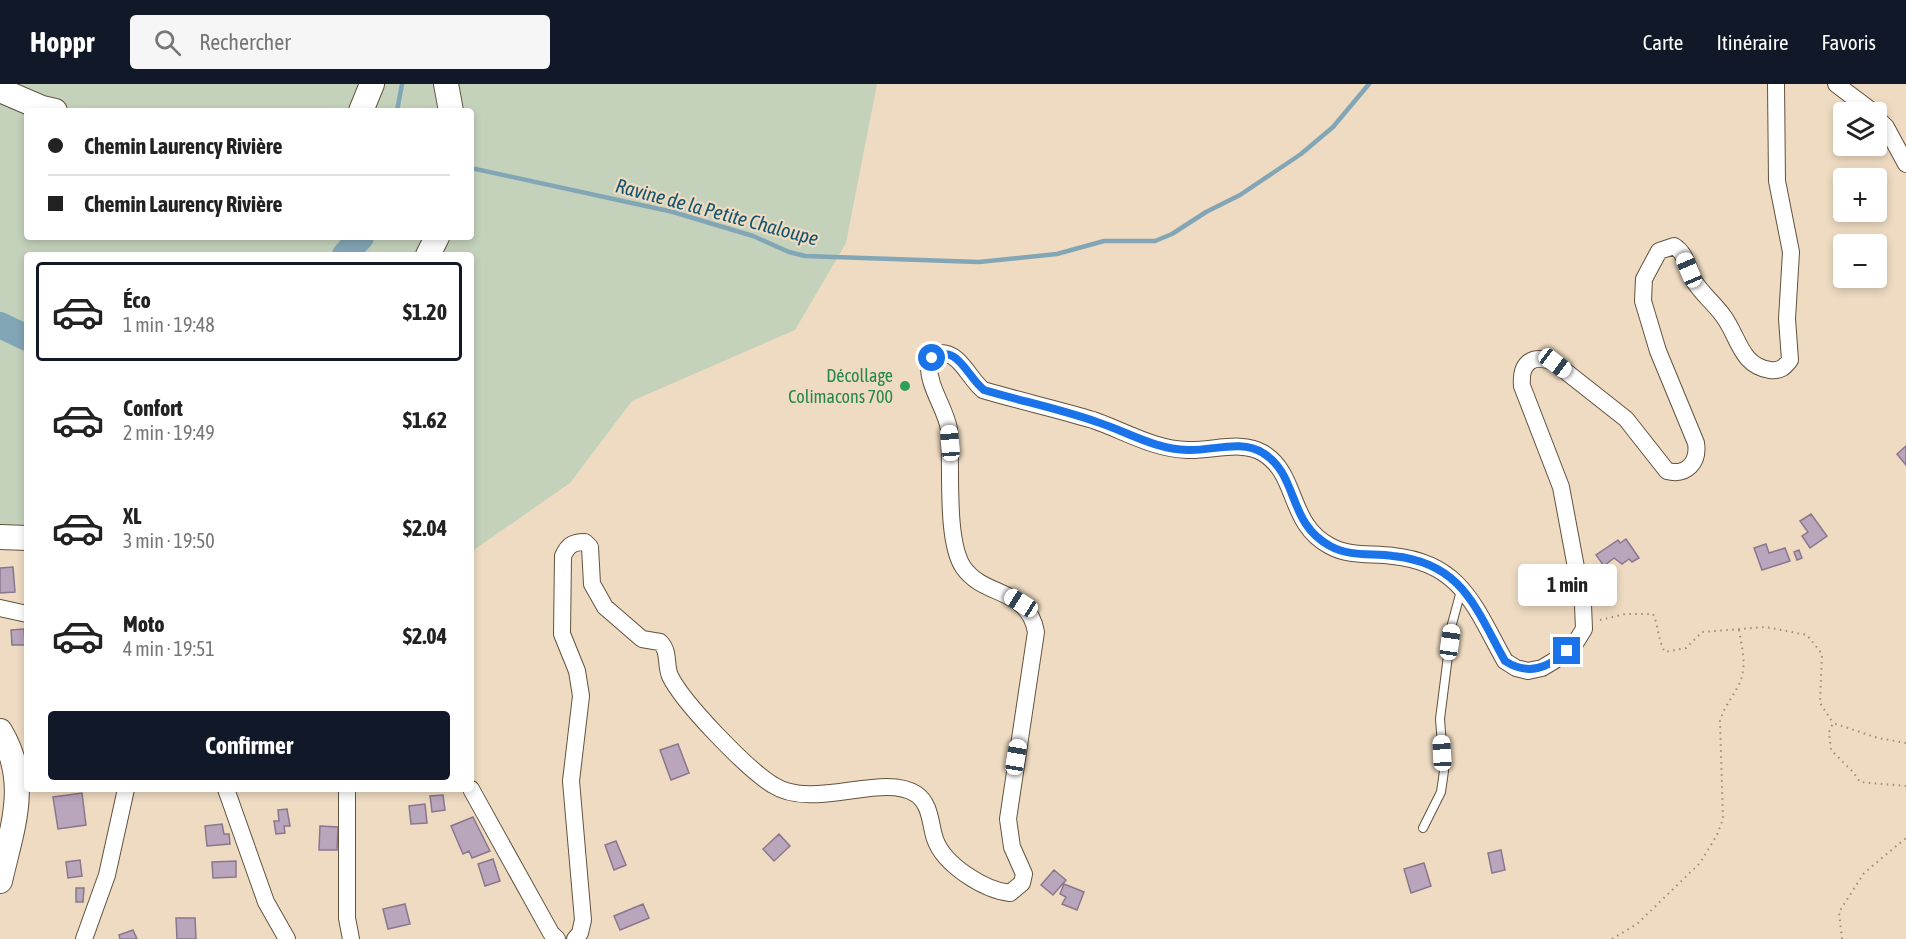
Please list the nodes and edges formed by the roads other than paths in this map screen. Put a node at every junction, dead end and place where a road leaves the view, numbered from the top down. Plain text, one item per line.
1 (372, 84) edge
2 (446, 84) edge
3 (1776, 84) edge
4 (1836, 84) edge
5 (0, 90) edge
6 (1860, 102) edge
7 (42, 108) edge
8 (362, 108) edge
9 (450, 108) edge
10 (1887, 129) edge
11 (1906, 164) edge
12 (0, 537) edge
13 (24, 538) edge
14 (1462, 587) junction
15 (0, 608) edge
16 (24, 613) edge
17 (0, 731) edge
18 (125, 792) edge
19 (227, 792) edge
20 (346, 792) edge
21 (474, 792) edge
22 (1422, 828) dead end
23 (0, 881) edge
24 (84, 939) edge
25 (286, 939) edge
26 (351, 939) edge
27 (557, 939) edge
28 (575, 939) edge

1 - 8 main road
2 - 9 main road
3 - 14 street
4 - 6 street
5 - 7 main road
10 - 11 street
12 - 13 main road
14 - 22 lane
14 - 28 street
15 - 16 street
17 - 23 main road
18 - 24 street
19 - 25 street
20 - 26 street
21 - 27 street

